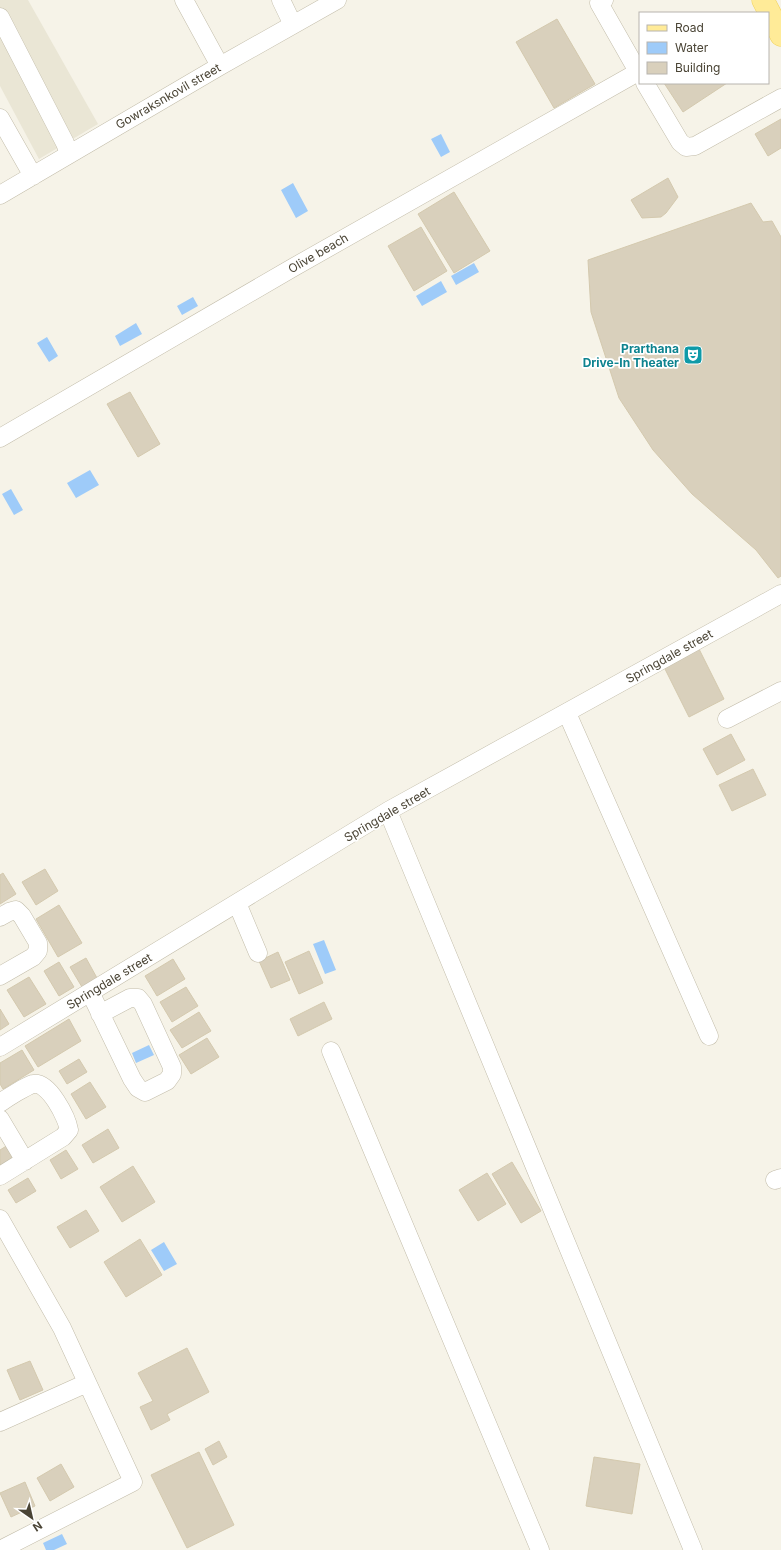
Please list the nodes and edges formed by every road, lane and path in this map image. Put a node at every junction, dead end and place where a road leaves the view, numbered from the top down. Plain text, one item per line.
1 (184, 0) edge
2 (281, 0) edge
3 (337, 0) edge
4 (604, 0) edge
5 (763, 0) edge
6 (776, 0) edge
7 (781, 10) edge
8 (0, 16) edge
9 (293, 25) junction
10 (781, 34) edge
11 (220, 66) junction
12 (639, 73) edge
13 (639, 78) edge
14 (645, 84) edge
15 (781, 98) edge
16 (0, 118) edge
17 (69, 154) junction
18 (33, 176) junction
19 (0, 195) edge
20 (0, 438) edge
21 (781, 594) edge
22 (781, 691) edge
23 (567, 713) junction
24 (727, 719) dead end
25 (388, 811) junction
26 (238, 903) junction
27 (0, 917) edge
28 (258, 953) dead end
29 (0, 976) edge
30 (90, 992) junction
31 (100, 1014) junction
32 (708, 1036) dead end
33 (0, 1047) edge
34 (331, 1051) dead end
35 (0, 1103) edge
36 (0, 1119) edge
37 (25, 1161) junction
38 (0, 1176) edge
39 (0, 1219) edge
40 (87, 1383) junction
41 (0, 1422) edge
42 (0, 1550) edge
43 (540, 1550) edge
44 (693, 1550) edge

1 - 11 street
2 - 9 street
3 - 9 street, Gowraksnkovil street
4 - 12 street
5 - 10 main road
6 - 7 main road
8 - 17 street
9 - 11 street, Gowraksnkovil street
11 - 17 street, Gowraksnkovil street
13 - 20 street, Olive beach
14 - 15 street
16 - 18 street
17 - 18 street, Gowraksnkovil street
18 - 19 street, Gowraksnkovil street
21 - 23 street, Springdale street
22 - 24 street
23 - 25 street, Springdale street
23 - 32 street
25 - 26 street, Springdale street
25 - 44 street
26 - 28 street
26 - 30 street, Springdale street
27 - 29 street
30 - 31 street
30 - 33 street, Springdale street
31 - 31 street
34 - 43 street
35 - 37 street
36 - 37 street
37 - 38 street
39 - 40 street
40 - 41 street
40 - 42 street

